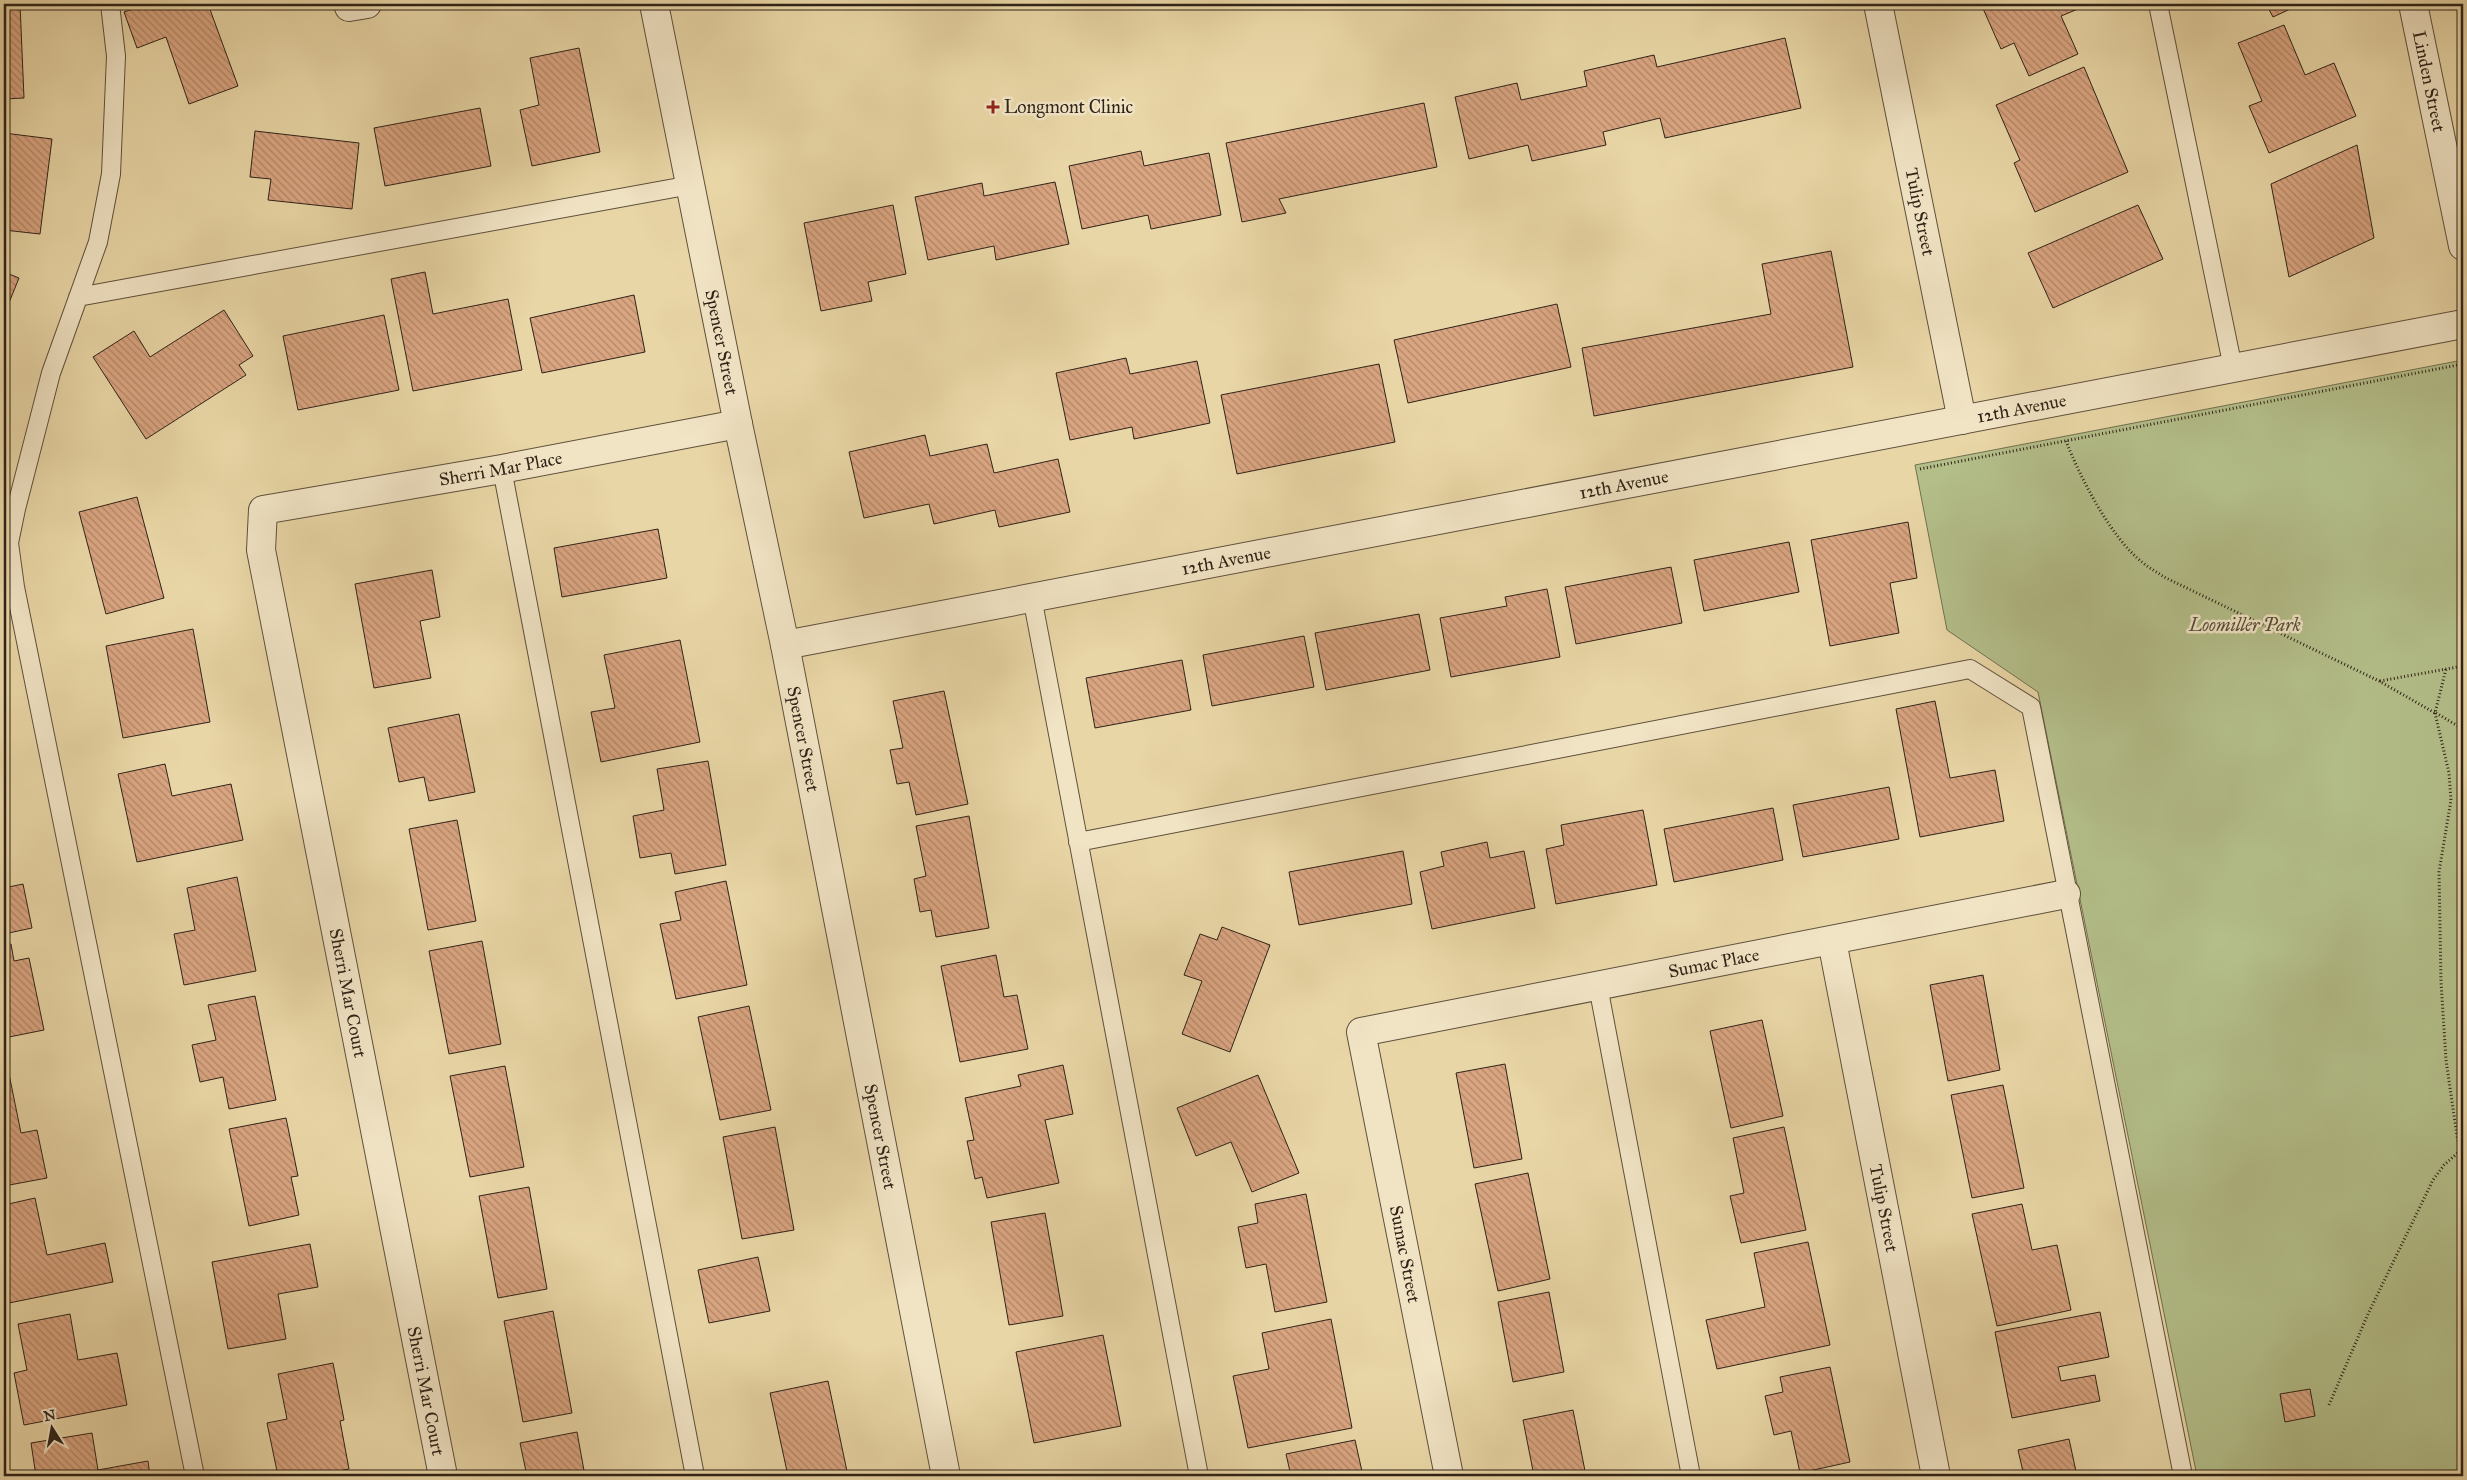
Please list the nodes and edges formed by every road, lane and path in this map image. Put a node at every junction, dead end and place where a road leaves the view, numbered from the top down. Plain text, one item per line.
1 (110, 4) edge
2 (654, 4) edge
3 (1878, 4) edge
4 (2158, 4) edge
5 (2413, 4) edge
6 (691, 185) junction
7 (2463, 246) edge
8 (78, 297) junction
9 (2463, 324) edge
10 (2463, 364) edge
11 (2233, 368) junction
12 (1962, 420) junction
13 (738, 424) junction
14 (2066, 441) junction
15 (502, 468) junction
16 (1920, 468) dead end
17 (263, 510) joint
18 (1032, 597) junction
19 (785, 645) junction
20 (2463, 666) edge
21 (2446, 669) junction
22 (2379, 681) junction
23 (2435, 713) junction
24 (2463, 729) edge
25 (1078, 842) junction
26 (2066, 894) junction
27 (1832, 941) junction
28 (1598, 986) junction
29 (1361, 1032) joint
30 (2461, 1150) junction
31 (2463, 1160) edge
32 (2329, 1405) dead end
33 (195, 1476) edge
34 (443, 1476) edge
35 (695, 1476) edge
36 (946, 1476) edge
37 (1199, 1476) edge
38 (1449, 1476) edge
39 (1691, 1476) edge
40 (1936, 1476) edge
41 (2183, 1476) edge

1 - 8 lane
2 - 6 street, Spencer Street
3 - 12 street, Tulip Street
4 - 11 lane
5 - 7 street, Linden Street
6 - 8 lane
6 - 13 street, Spencer Street
8 - 33 lane
9 - 11 street, 12th Avenue
10 - 14 path
11 - 12 street, 12th Avenue
12 - 18 street, 12th Avenue
13 - 15 street, Sherri Mar Place
13 - 19 street, Spencer Street
14 - 16 path
14 - 22 path
15 - 17 street, Sherri Mar Place
15 - 35 lane
17 - 34 street, Sherri Mar Court
18 - 19 street, 12th Avenue
18 - 25 lane
19 - 36 street, Spencer Street
20 - 21 path
21 - 22 path
21 - 23 path
22 - 23 path
23 - 24 path
23 - 30 path
25 - 26 lane
25 - 37 lane
26 - 27 street, Sumac Place
26 - 41 lane
27 - 28 street, Sumac Place
27 - 40 street, Tulip Street
28 - 29 street, Sumac Place
28 - 39 lane
29 - 38 street, Sumac Street
30 - 31 path
30 - 32 path

